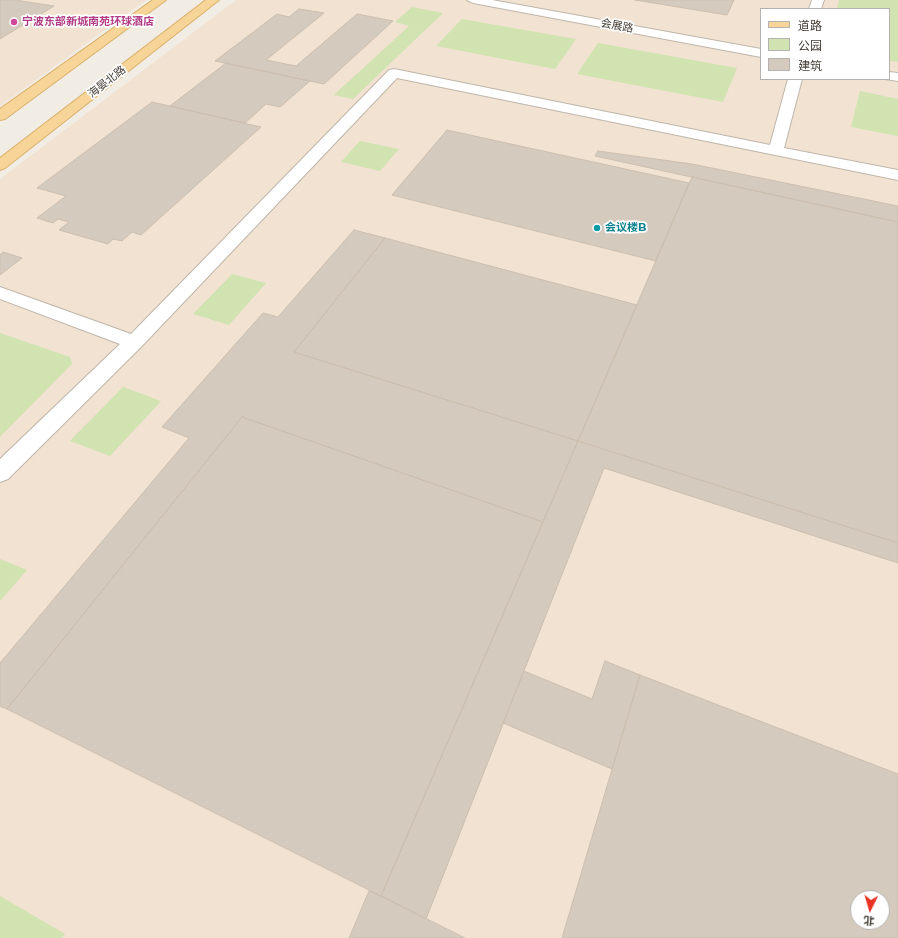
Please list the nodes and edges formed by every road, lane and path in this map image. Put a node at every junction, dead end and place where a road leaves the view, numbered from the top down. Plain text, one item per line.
1 (160, 0) edge
2 (213, 0) edge
3 (473, 0) edge
4 (760, 52) edge
5 (794, 80) edge
6 (0, 116) edge
7 (776, 151) junction
8 (0, 165) edge
9 (898, 175) edge
10 (0, 293) edge
11 (134, 342) junction
12 (0, 473) edge

1 - 6 main road
2 - 8 main road, 海晏北路
3 - 4 street, 会展路
5 - 7 street
7 - 9 street
7 - 11 street
10 - 11 street
11 - 12 street

